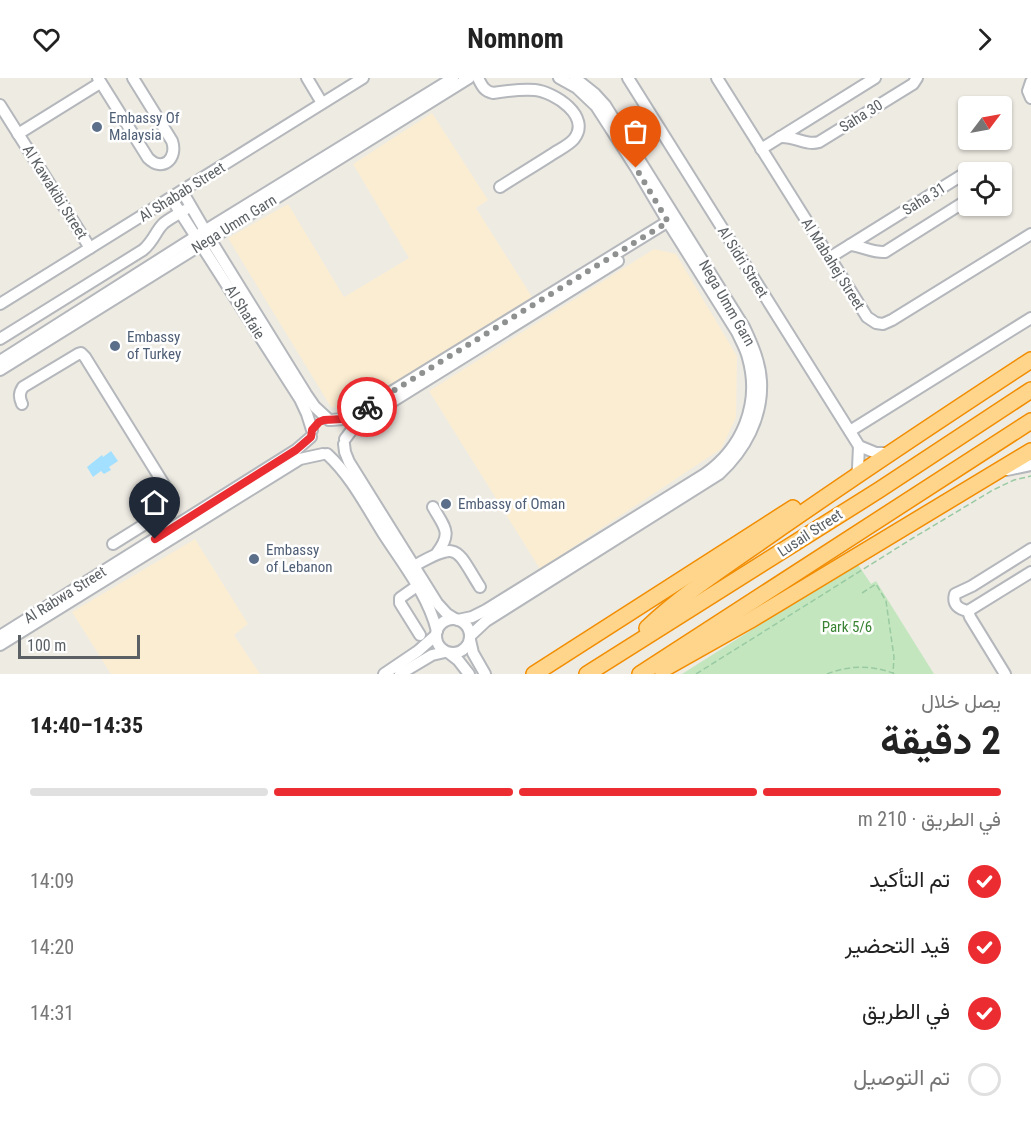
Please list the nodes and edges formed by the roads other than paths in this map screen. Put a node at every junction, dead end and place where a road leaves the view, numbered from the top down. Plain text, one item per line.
1 (133, 78) edge
2 (307, 78) edge
3 (363, 78) edge
4 (453, 78) edge
5 (469, 78) edge
6 (478, 78) edge
7 (559, 78) edge
8 (575, 78) edge
9 (717, 78) edge
10 (875, 78) edge
11 (917, 78) edge
12 (99, 80) edge
13 (633, 80) edge
14 (1031, 82) edge
15 (1031, 98) edge
16 (322, 103) junction
17 (0, 105) edge
18 (804, 122) junction
19 (18, 134) junction
20 (780, 137) junction
21 (801, 140) junction
22 (761, 149) junction
23 (958, 178) edge
24 (500, 187) dead end
25 (182, 191) junction
26 (171, 198) junction
27 (192, 206) junction
28 (958, 206) edge
29 (181, 212) junction
30 (673, 222) junction
31 (870, 233) junction
32 (1031, 234) edge
33 (203, 237) junction
34 (850, 245) junction
35 (90, 248) junction
36 (868, 249) junction
37 (829, 258) junction
38 (0, 304) edge
39 (1031, 318) edge
40 (0, 339) edge
41 (1031, 360) edge
42 (0, 361) edge
43 (0, 370) edge
44 (1031, 390) edge
45 (22, 404) dead end
46 (330, 420) junction
47 (1031, 421) edge
48 (850, 431) junction
49 (311, 434) junction
50 (345, 442) junction
51 (859, 446) junction
52 (1031, 451) edge
53 (890, 453) junction
54 (325, 454) junction
55 (1031, 465) edge
56 (990, 476) junction
57 (856, 477) junction
58 (831, 493) junction
59 (433, 507) dead end
60 (146, 524) junction
61 (155, 539) junction
62 (113, 544) dead end
63 (1031, 549) edge
64 (437, 553) junction
65 (414, 566) junction
66 (1031, 572) edge
67 (417, 586) junction
68 (480, 587) dead end
69 (968, 612) junction
70 (457, 620) junction
71 (437, 633) junction
72 (420, 635) dead end
73 (0, 636) edge
74 (470, 638) junction
75 (0, 645) edge
76 (629, 649) junction
77 (447, 652) junction
78 (642, 673) edge
79 (384, 674) edge
80 (400, 674) edge
81 (469, 674) edge
82 (485, 674) edge
83 (534, 674) edge
84 (587, 674) edge
85 (1005, 674) edge

1 - 12 street
2 - 16 street
3 - 16 street, Al Shabab Street
4 - 33 street, Nega Umm Garn
5 - 33 street, Nega Umm Garn
6 - 24 street
7 - 30 street, Nega Umm Garn
8 - 30 street, Nega Umm Garn
9 - 22 street, Al Mabahej Street
10 - 18 street, Saha 30
11 - 21 street, Saha 30
12 - 19 street
13 - 48 street, Al Sidri Street
14 - 15 street
16 - 25 street, Al Shabab Street
17 - 19 street, Al Kawakibi Street
18 - 20 street, Saha 30
18 - 21 street
19 - 35 street, Al Kawakibi Street
20 - 21 street, Saha 30
20 - 22 street, Saha 30
22 - 37 street, Al Mabahej Street
23 - 31 street, Saha 31
25 - 26 street, Al Shabab Street
25 - 27 street, Al Shafaie
26 - 29 street, Al Shafaie
26 - 35 street, Al Shabab Street
27 - 29 street
27 - 33 street, Al Shafaie
28 - 36 street, Saha 31
29 - 33 street, Al Shafaie
29 - 40 street
30 - 46 street
30 - 50 street
30 - 70 street, Nega Umm Garn
30 - 74 street, Nega Umm Garn
31 - 34 street, Saha 31
31 - 36 street
32 - 37 street, Al Mabahej Street
33 - 42 street, Nega Umm Garn
33 - 43 street, Nega Umm Garn
33 - 46 street, Al Shafaie
33 - 49 street, Al Shafaie
34 - 36 street, Saha 31
34 - 37 street, Saha 31
35 - 38 street, Al Shabab Street
39 - 48 street
41 - 53 highway
44 - 76 highway, Lusail Street
45 - 60 street
46 - 49 street
46 - 50 street
47 - 78 highway, Lusail Street
48 - 51 street, Al Sidri Street
49 - 54 street
49 - 61 street, Al Rabwa Street
50 - 54 street
50 - 65 street
51 - 53 street
51 - 57 street
52 - 56 highway
53 - 57 highway
54 - 67 street
54 - 75 street, Al Rabwa Street
55 - 56 street
56 - 78 highway
57 - 58 highway
58 - 76 highway
58 - 83 highway
59 - 64 street
60 - 61 street
60 - 62 street
61 - 73 street, Al Rabwa Street
63 - 69 street
64 - 65 street
64 - 68 street
65 - 70 street
66 - 69 street
67 - 71 street
67 - 72 street
69 - 85 street
70 - 71 street
70 - 74 street
71 - 77 street
71 - 79 street
74 - 77 street
74 - 82 street
76 - 84 highway, Lusail Street
77 - 80 street
77 - 81 street

